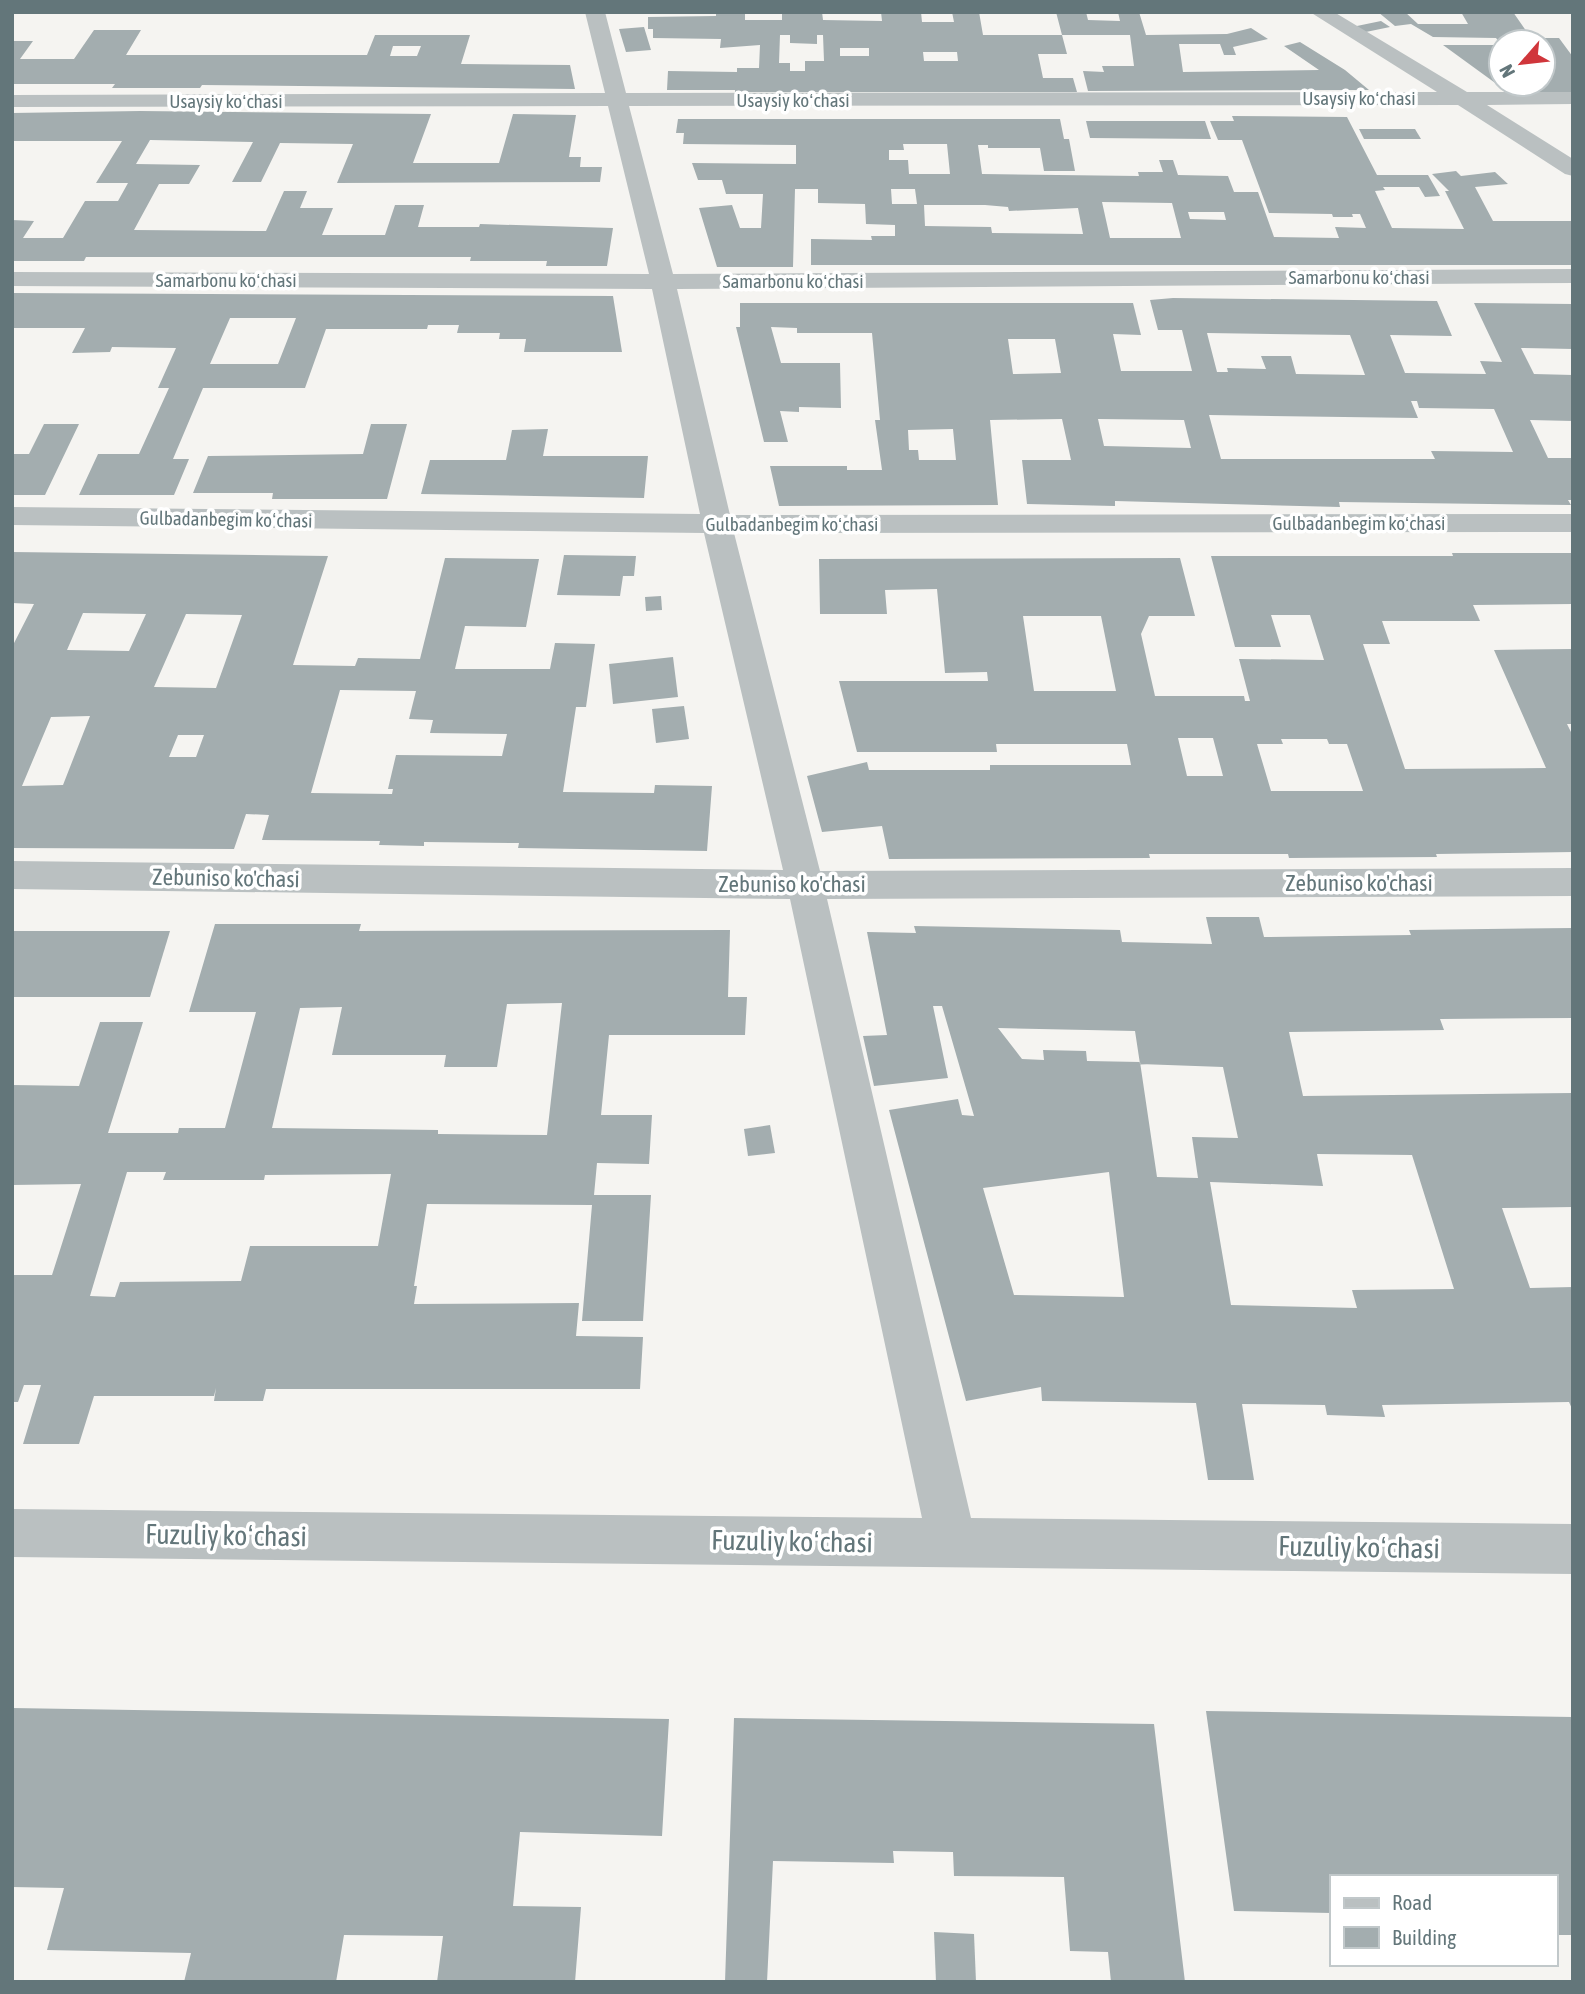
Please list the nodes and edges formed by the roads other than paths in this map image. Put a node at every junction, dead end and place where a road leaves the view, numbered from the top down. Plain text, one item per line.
1 (595, 12) edge
2 (1320, 12) edge
3 (1462, 98) junction
4 (1573, 98) edge
5 (12, 101) edge
6 (616, 101) junction
7 (1573, 169) edge
8 (1573, 276) edge
9 (12, 279) edge
10 (663, 282) junction
11 (12, 516) edge
12 (1573, 523) edge
13 (717, 524) junction
14 (12, 876) edge
15 (1573, 882) edge
16 (805, 885) junction
17 (12, 1533) edge
18 (952, 1543) junction
19 (1573, 1549) edge

1 - 6 street
2 - 3 street
3 - 4 street, Usaysiy koʻchasi
3 - 6 street, Usaysiy koʻchasi
3 - 7 street
5 - 6 street, Usaysiy koʻchasi
6 - 10 street
8 - 10 street, Samarbonu koʻchasi
9 - 10 street, Samarbonu koʻchasi
10 - 13 street
11 - 13 street, Gulbadanbegim koʻchasi
12 - 13 street, Gulbadanbegim koʻchasi
13 - 16 street
14 - 16 street, Zebuniso ko'chasi
15 - 16 street, Zebuniso ko'chasi
16 - 18 street
17 - 18 street, Fuzuliy koʻchasi
18 - 19 street, Fuzuliy koʻchasi

